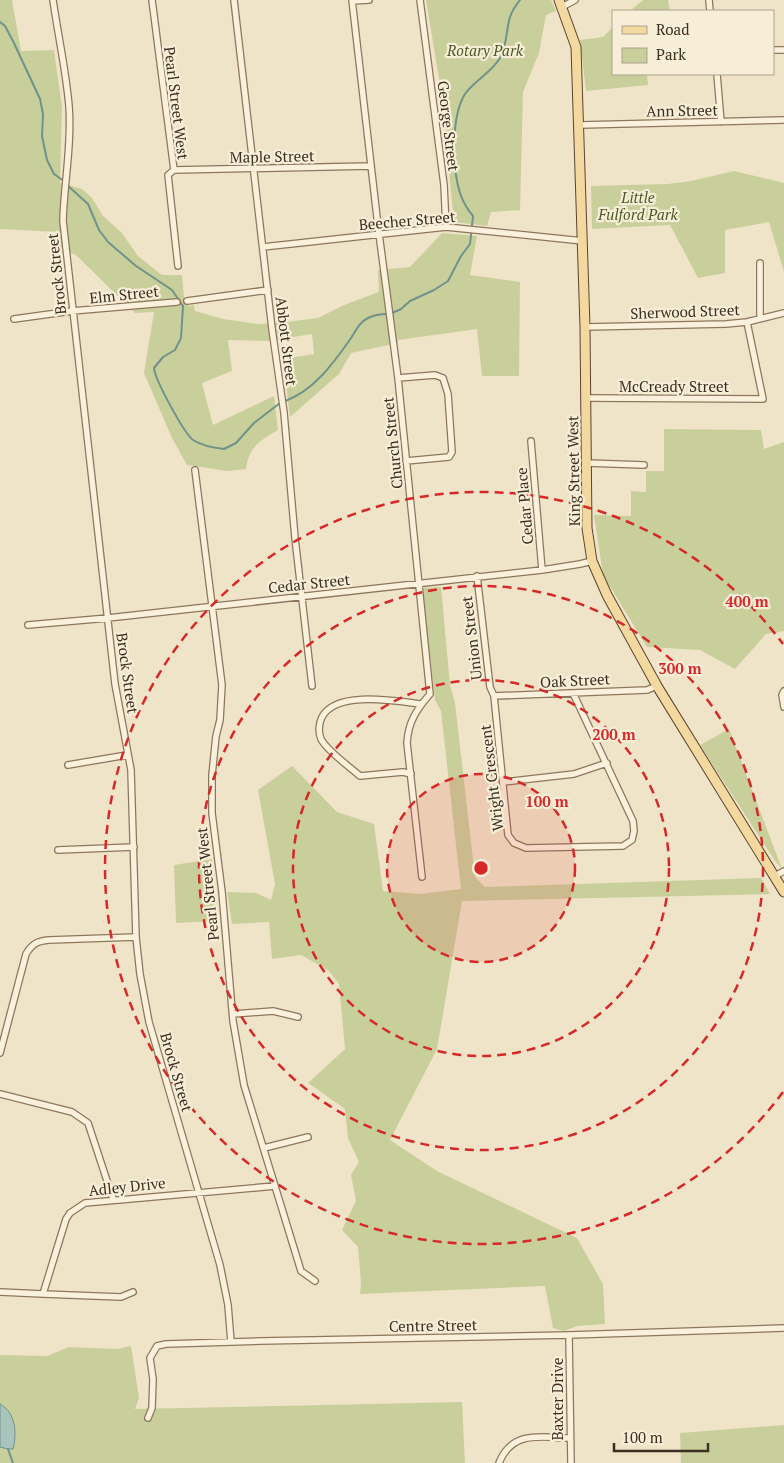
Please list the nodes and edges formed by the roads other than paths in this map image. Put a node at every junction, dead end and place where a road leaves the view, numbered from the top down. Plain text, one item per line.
1 (53, 0) edge
2 (152, 0) edge
3 (234, 0) edge
4 (369, 0) edge
5 (420, 0) edge
6 (575, 0) edge
7 (352, 1) edge
8 (561, 4) edge
9 (717, 75) edge
10 (784, 120) edge
11 (721, 122) junction
12 (580, 125) junction
13 (371, 166) junction
14 (254, 169) junction
15 (174, 170) junction
16 (446, 227) junction
17 (379, 234) junction
18 (583, 241) junction
19 (263, 247) junction
20 (760, 263) dead end
21 (178, 266) dead end
22 (268, 290) junction
23 (187, 301) dead end
24 (177, 302) dead end
25 (72, 311) junction
26 (784, 313) edge
27 (760, 318) junction
28 (14, 319) dead end
29 (747, 322) junction
30 (586, 327) junction
31 (398, 378) junction
32 (586, 398) junction
33 (531, 441) dead end
34 (406, 460) junction
35 (586, 463) junction
36 (644, 464) dead end
37 (195, 470) dead end
38 (592, 560) junction
39 (542, 570) junction
40 (477, 576) junction
41 (418, 583) junction
42 (302, 596) junction
43 (212, 606) junction
44 (108, 618) junction
45 (28, 625) dead end
46 (312, 686) dead end
47 (657, 686) junction
48 (784, 691) edge
49 (573, 693) junction
50 (494, 696) junction
51 (421, 704) junction
52 (784, 707) edge
53 (127, 755) junction
54 (606, 763) junction
55 (68, 765) dead end
56 (411, 774) junction
57 (504, 782) junction
58 (134, 847) junction
59 (58, 850) dead end
60 (784, 871) edge
61 (775, 876) junction
62 (422, 877) dead end
63 (784, 892) edge
64 (136, 937) junction
65 (232, 1014) junction
66 (298, 1017) dead end
67 (0, 1053) edge
68 (0, 1094) edge
69 (308, 1136) dead end
70 (264, 1148) junction
71 (275, 1186) junction
72 (198, 1192) junction
73 (113, 1199) junction
74 (315, 1281) dead end
75 (0, 1292) edge
76 (133, 1292) dead end
77 (43, 1294) junction
78 (784, 1328) edge
79 (569, 1335) junction
80 (231, 1342) junction
81 (148, 1418) dead end
82 (570, 1438) junction
83 (499, 1463) edge
84 (571, 1463) edge

1 - 25 street, Brock Street
2 - 15 street, Pearl Street West
3 - 14 street, Abbott Street
4 - 7 street
5 - 16 street, George Street
6 - 8 street
7 - 13 street, Church Street
8 - 12 main road, King Street West
9 - 11 street
10 - 11 street, Ann Street
11 - 12 street, Ann Street
12 - 18 main road, King Street West
13 - 14 street, Maple Street
13 - 17 street, Church Street
14 - 15 street, Maple Street
14 - 19 street, Abbott Street
15 - 21 street, Pearl Street West
16 - 17 street, Beecher Street
16 - 18 street, Beecher Street
17 - 19 street, Beecher Street
17 - 31 street, Church Street
18 - 30 main road, King Street West
19 - 22 street, Abbott Street
20 - 27 street
22 - 23 street
22 - 42 street, Abbott Street
24 - 25 street, Elm Street
25 - 28 street, Elm Street
25 - 44 street, Brock Street
26 - 27 street, Sherwood Street
27 - 29 street, Sherwood Street
29 - 30 street, Sherwood Street
29 - 32 street, McCready Street
30 - 32 main road, King Street West
31 - 34 street, Church Street
31 - 34 street
32 - 35 main road, King Street West
33 - 39 street, Cedar Place
34 - 41 street, Church Street
35 - 36 street
35 - 38 main road, King Street West
37 - 43 street, Pearl Street West
38 - 39 street, Cedar Street
38 - 47 main road, King Street West
39 - 40 street, Cedar Street
40 - 41 street, Cedar Street
40 - 50 street, Union Street
41 - 42 street, Cedar Street
41 - 51 street, Church Street
42 - 43 street, Cedar Street
42 - 46 street, Abbott Street
43 - 44 street, Cedar Street
43 - 65 street, Pearl Street West
44 - 45 street, Cedar Street
44 - 53 street, Brock Street
47 - 49 street, Oak Street
47 - 61 main road, King Street West
48 - 52 street
49 - 50 street, Oak Street
49 - 54 street, Wright Crescent
50 - 57 street, Wright Crescent
51 - 56 street, Church Street
51 - 56 street
53 - 55 street
53 - 58 street, Brock Street
54 - 57 street
54 - 57 street, Wright Crescent
56 - 62 street, Church Street
58 - 59 street
58 - 64 street, Brock Street
60 - 61 street
61 - 63 main road, King Street West
64 - 67 street
64 - 72 street, Brock Street
65 - 66 street
65 - 70 street, Pearl Street West
68 - 73 street
69 - 70 street
70 - 71 street, Pearl Street West
71 - 72 street, Adley Drive
71 - 74 street, Pearl Street West
72 - 73 street, Adley Drive
72 - 80 street, Brock Street
73 - 77 street, Adley Drive
75 - 77 street
76 - 77 street
78 - 79 street, Centre Street
79 - 80 street, Centre Street
79 - 82 street, Baxter Drive
80 - 81 street, Centre Street
82 - 83 street
82 - 84 street, Baxter Drive

